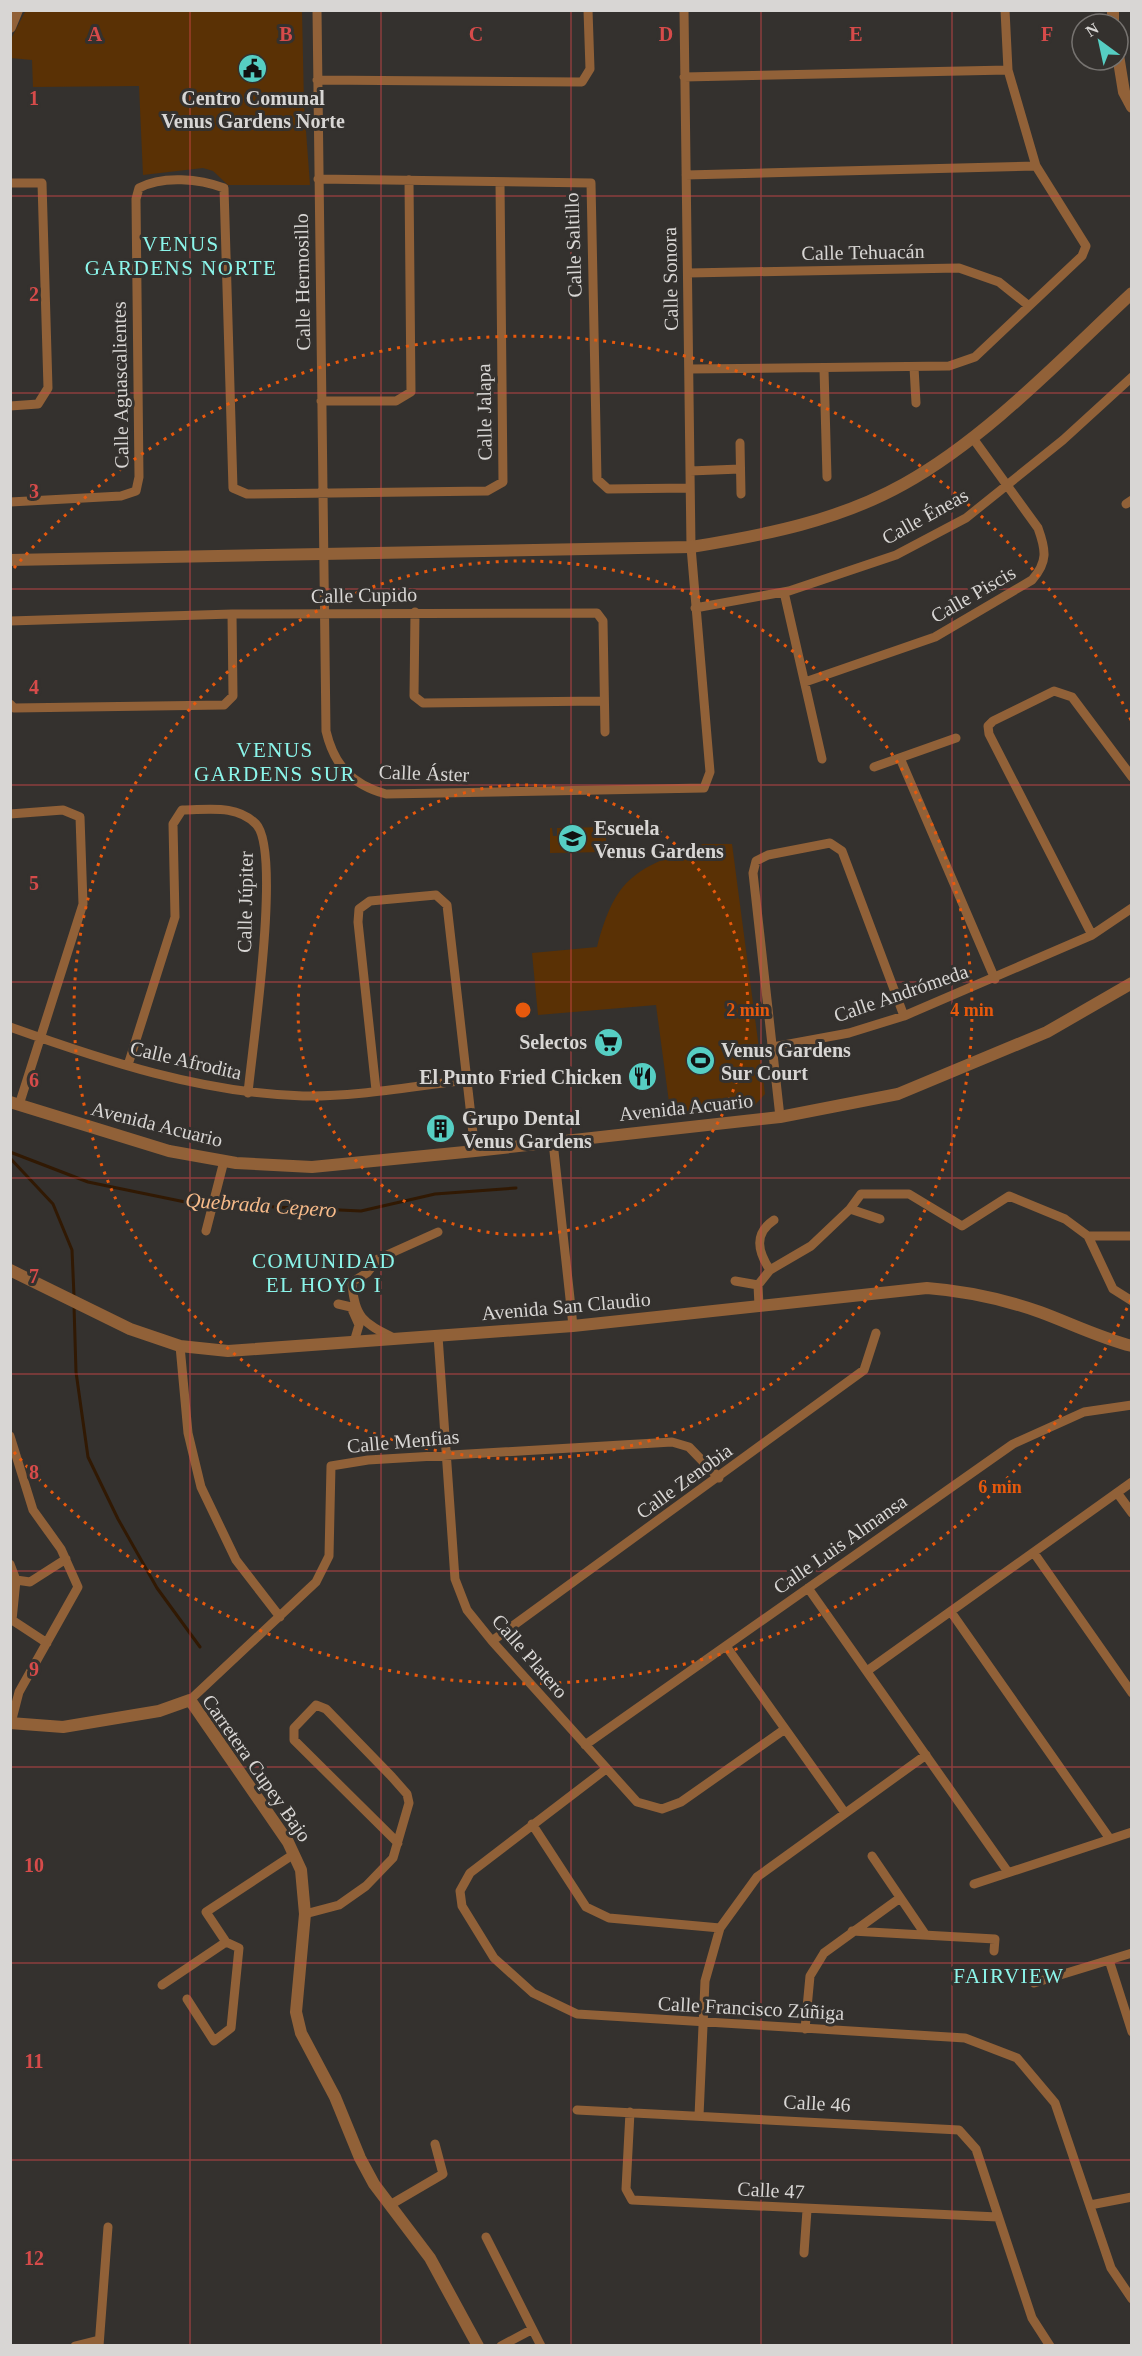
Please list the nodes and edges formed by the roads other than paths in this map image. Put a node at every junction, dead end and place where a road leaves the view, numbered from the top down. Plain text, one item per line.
1 (17, 10) edge
2 (317, 10) edge
3 (588, 10) edge
4 (684, 10) edge
5 (1005, 10) edge
6 (10, 27) edge
7 (1008, 70) junction
8 (1121, 72) edge
9 (684, 77) junction
10 (317, 80) junction
11 (1131, 107) edge
12 (1036, 166) junction
13 (686, 175) junction
14 (318, 179) junction
15 (409, 180) junction
16 (500, 182) junction
17 (10, 183) edge
18 (688, 273) junction
19 (1131, 293) edge
20 (1029, 306) junction
21 (914, 367) junction
22 (690, 369) junction
23 (824, 369) junction
24 (1131, 376) edge
25 (321, 401) junction
26 (916, 403) dead end
27 (10, 406) edge
28 (972, 437) junction
29 (740, 443) dead end
30 (740, 469) junction
31 (690, 471) junction
32 (827, 477) dead end
33 (1007, 487) junction
34 (690, 488) junction
35 (239, 490) joint
36 (322, 493) junction
37 (741, 494) dead end
38 (10, 502) edge
39 (691, 547) junction
40 (323, 553) junction
41 (10, 560) edge
42 (784, 592) junction
43 (695, 608) junction
44 (415, 612) junction
45 (232, 614) junction
46 (324, 614) junction
47 (10, 621) edge
48 (805, 682) junction
49 (604, 701) junction
50 (10, 704) edge
51 (605, 732) dead end
52 (956, 738) dead end
53 (900, 758) junction
54 (822, 759) dead end
55 (709, 760) joint
56 (874, 767) dead end
57 (1131, 777) edge
58 (10, 814) edge
59 (1131, 908) edge
60 (1092, 935) junction
61 (995, 979) junction
62 (1131, 983) edge
63 (904, 1016) junction
64 (10, 1027) edge
65 (43, 1038) junction
66 (773, 1047) junction
67 (128, 1065) junction
68 (467, 1080) junction
69 (376, 1090) junction
70 (248, 1093) junction
71 (15, 1104) edge
72 (780, 1117) junction
73 (553, 1142) junction
74 (475, 1151) junction
75 (224, 1161) junction
76 (850, 1209) junction
77 (880, 1219) dead end
78 (774, 1220) dead end
79 (206, 1231) dead end
80 (438, 1232) dead end
81 (1088, 1236) junction
82 (1131, 1236) edge
83 (10, 1270) edge
84 (770, 1270) junction
85 (735, 1281) dead end
86 (758, 1285) junction
87 (1131, 1301) edge
88 (338, 1304) dead end
89 (759, 1306) junction
90 (573, 1326) junction
91 (876, 1334) dead end
92 (438, 1336) junction
93 (396, 1339) junction
94 (354, 1342) junction
95 (180, 1346) junction
96 (1131, 1346) edge
97 (1131, 1405) edge
98 (10, 1436) edge
99 (446, 1455) junction
100 (719, 1478) junction
101 (1131, 1482) edge
102 (1118, 1494) junction
103 (1131, 1513) edge
104 (1034, 1553) junction
105 (66, 1558) junction
106 (10, 1564) edge
107 (16, 1581) junction
108 (808, 1588) junction
109 (951, 1612) junction
110 (280, 1617) junction
111 (492, 1641) junction
112 (47, 1643) junction
113 (726, 1646) junction
114 (867, 1671) junction
115 (1131, 1693) edge
116 (190, 1700) junction
117 (11, 1723) edge
118 (785, 1729) junction
119 (585, 1746) junction
120 (926, 1755) junction
121 (606, 1769) junction
122 (845, 1813) junction
123 (532, 1824) junction
124 (1131, 1832) edge
125 (1110, 1839) junction
126 (398, 1843) junction
127 (294, 1854) junction
128 (872, 1856) dead end
129 (1008, 1872) junction
130 (974, 1884) dead end
131 (900, 1898) junction
132 (305, 1914) junction
133 (720, 1928) junction
134 (852, 1931) junction
135 (925, 1934) junction
136 (226, 1942) junction
137 (994, 1951) dead end
138 (1131, 1953) edge
139 (1108, 1960) junction
140 (1034, 1983) dead end
141 (162, 1985) dead end
142 (187, 1999) dead end
143 (703, 2024) junction
144 (805, 2029) junction
145 (1131, 2032) edge
146 (576, 2110) dead end
147 (630, 2112) junction
148 (699, 2116) junction
149 (435, 2144) dead end
150 (1131, 2197) edge
151 (390, 2205) junction
152 (1090, 2205) junction
153 (807, 2210) junction
154 (998, 2217) junction
155 (108, 2228) dead end
156 (486, 2237) dead end
157 (804, 2253) dead end
158 (1131, 2297) edge
159 (531, 2330) junction
160 (99, 2343) edge
161 (473, 2344) edge
162 (75, 2346) edge
163 (501, 2346) edge
164 (541, 2346) edge
165 (1050, 2346) edge

1 - 6 street
2 - 10 street, Calle Hermosillo
3 - 10 street
4 - 9 street, Calle Sonora
5 - 7 street
7 - 9 street
7 - 12 street
8 - 11 street
9 - 13 street, Calle Sonora
10 - 14 street, Calle Hermosillo
12 - 13 street
12 - 20 street
13 - 18 street, Calle Sonora
14 - 15 street, Calle Saltillo
14 - 25 street, Calle Hermosillo
15 - 16 street, Calle Saltillo
15 - 25 street
16 - 34 street, Calle Saltillo
16 - 36 street, Calle Jalapa
17 - 27 street
18 - 20 street, Calle Tehuacán
18 - 22 street, Calle Sonora
19 - 28 street
20 - 21 street
21 - 23 street
21 - 26 street
22 - 23 street
22 - 31 street, Calle Sonora
23 - 32 street
24 - 33 street, Calle Éneas
25 - 36 street, Calle Hermosillo
28 - 33 street, Calle Piscis
28 - 39 street
29 - 30 street
30 - 31 street
30 - 37 street
31 - 34 street, Calle Sonora
33 - 42 street, Calle Éneas
33 - 48 street, Calle Piscis
34 - 39 street, Calle Sonora
35 - 36 street, Calle Jalapa
35 - 38 street, Calle Aguascalientes
36 - 40 street, Calle Hermosillo
39 - 40 street
39 - 43 street, Calle Sonora
40 - 41 street
40 - 46 street, Calle Áster
42 - 43 street, Calle Éneas
42 - 48 street
43 - 55 street, Calle Sonora
44 - 46 street, Calle Cupido
44 - 49 street, Calle Cupido
44 - 49 street
45 - 46 street, Calle Cupido
45 - 47 street, Calle Cupido
45 - 50 street
46 - 55 street, Calle Áster
48 - 54 street
49 - 51 street, Calle Cupido
52 - 53 street
53 - 56 street
53 - 61 street
57 - 60 street
58 - 65 street
59 - 60 street, Calle Andrómeda
60 - 61 street, Calle Andrómeda
61 - 63 street, Calle Andrómeda
62 - 72 street, Avenida Acuario
63 - 66 street, Calle Andrómeda
63 - 66 street
64 - 65 street, Calle Afrodita
65 - 67 street, Calle Afrodita
65 - 71 street
66 - 72 street
67 - 70 street, Calle Afrodita
67 - 70 street, Calle Júpiter
68 - 69 street, Calle Afrodita
68 - 69 street
68 - 74 street
69 - 70 street, Calle Afrodita
71 - 75 street, Avenida Acuario
72 - 73 street, Avenida Acuario
73 - 74 street, Avenida Acuario
73 - 90 street
74 - 75 street, Avenida Acuario
75 - 79 street
76 - 77 street
76 - 81 street
76 - 84 street
78 - 84 street
80 - 93 street
81 - 82 street
81 - 87 street
83 - 95 street, Avenida San Claudio
84 - 86 street
85 - 86 street
86 - 89 street
88 - 94 street
89 - 90 street, Avenida San Claudio
89 - 96 street, Avenida San Claudio
90 - 92 street, Avenida San Claudio
91 - 100 street, Calle Zenobia
92 - 93 street, Avenida San Claudio
92 - 99 street, Calle Platero
93 - 94 street, Avenida San Claudio
94 - 95 street, Avenida San Claudio
95 - 110 street
97 - 108 street, Calle Luis Almansa
98 - 105 street
99 - 100 street, Calle Menfias
99 - 110 street, Calle Menfias
99 - 111 street, Calle Platero
100 - 111 street, Calle Zenobia
101 - 102 street
102 - 103 street
102 - 104 street
104 - 109 street
104 - 115 street
105 - 107 street
105 - 112 street
106 - 107 street
107 - 112 street
108 - 113 street, Calle Luis Almansa
108 - 114 street
109 - 114 street
109 - 125 street
110 - 116 street, Calle Menfias
111 - 119 street, Calle Platero
112 - 117 street
113 - 118 street
113 - 119 street, Calle Luis Almansa
114 - 120 street
116 - 117 street, Carretera Cupey Bajo
116 - 127 street, Carretera Cupey Bajo
118 - 121 street, Calle Platero
118 - 122 street
119 - 121 street, Calle Platero
120 - 122 street
120 - 129 street
121 - 123 street, Calle Francisco Zúñiga
122 - 133 street
123 - 133 street
123 - 143 street, Calle Francisco Zúñiga
124 - 125 street
125 - 129 street
126 - 126 street
126 - 132 street
127 - 132 street, Carretera Cupey Bajo
127 - 136 street
128 - 131 street
129 - 130 street
131 - 134 street
131 - 135 street
132 - 151 street, Carretera Cupey Bajo
133 - 143 street
134 - 135 street
134 - 144 street
135 - 137 street
136 - 141 street
136 - 142 street
138 - 139 street
139 - 140 street
139 - 145 street
143 - 144 street, Calle Francisco Zúñiga
143 - 148 street
144 - 152 street, Calle Francisco Zúñiga
146 - 147 street, Calle 46
147 - 148 street, Calle 46
147 - 153 street, Calle 47
148 - 154 street, Calle 46
149 - 151 street
150 - 152 street
151 - 161 street, Carretera Cupey Bajo
152 - 158 street, Calle Francisco Zúñiga
153 - 154 street, Calle 47
153 - 157 street
154 - 165 street, Calle 46
155 - 160 street
156 - 159 street
159 - 163 street
159 - 164 street
160 - 162 street

